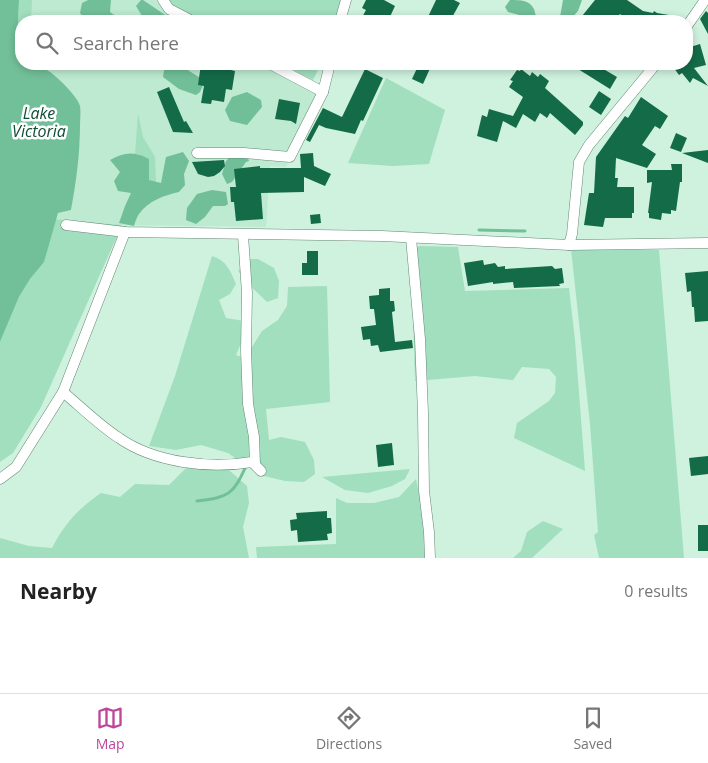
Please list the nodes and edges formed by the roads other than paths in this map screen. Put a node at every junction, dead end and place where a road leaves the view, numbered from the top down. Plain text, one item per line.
1 (163, 0) edge
2 (346, 0) edge
3 (705, 0) edge
4 (180, 15) edge
5 (342, 15) edge
6 (693, 17) edge
7 (281, 70) edge
8 (328, 70) edge
9 (651, 70) edge
10 (323, 92) junction
11 (197, 153) dead end
12 (66, 225) dead end
13 (125, 232) junction
14 (243, 235) junction
15 (411, 238) junction
16 (708, 243) edge
17 (569, 246) junction
18 (62, 392) junction
19 (0, 478) edge
20 (430, 558) edge

1 - 4 street
2 - 5 street
3 - 6 street
7 - 10 street
8 - 10 street
9 - 17 street
10 - 11 street
12 - 13 street
13 - 14 street
13 - 18 street
14 - 15 street
14 - 18 street
15 - 17 street
15 - 20 street
16 - 17 street
18 - 19 street

